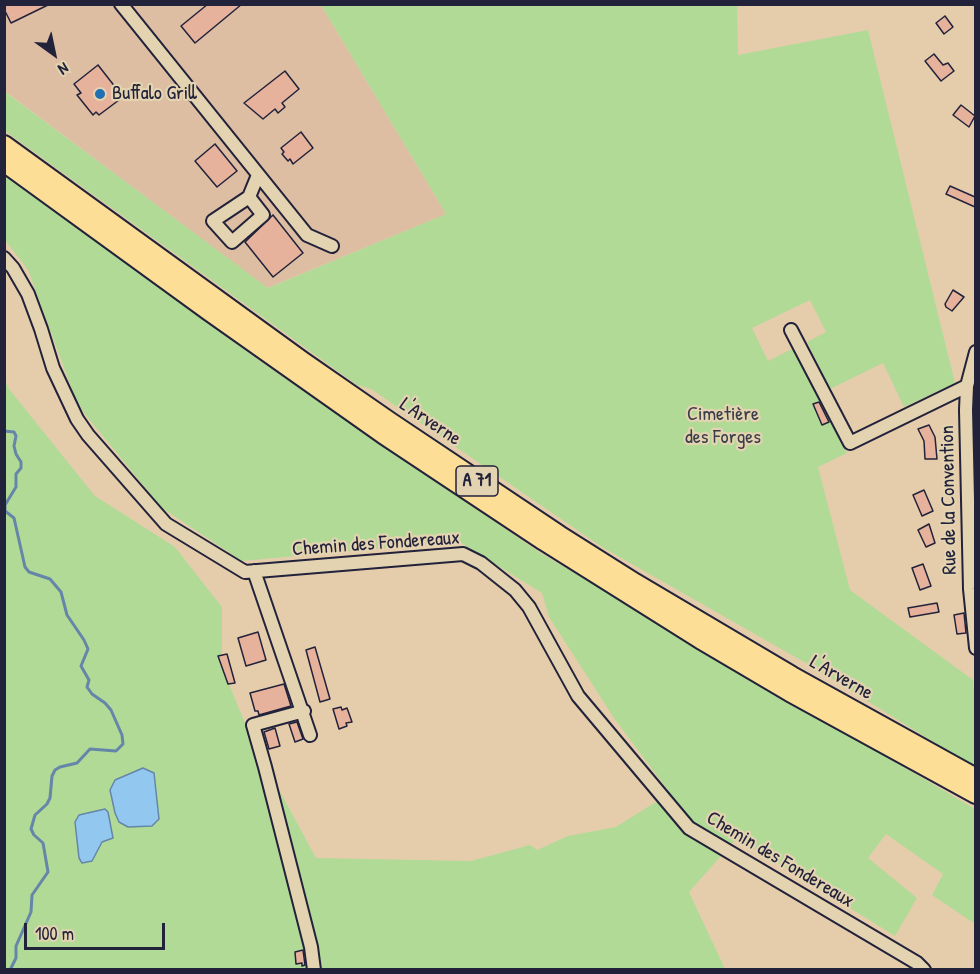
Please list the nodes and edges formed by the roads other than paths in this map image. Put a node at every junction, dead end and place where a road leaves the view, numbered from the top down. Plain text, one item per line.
1 (121, 4) edge
2 (4, 145) edge
3 (4, 162) edge
4 (258, 175) junction
5 (249, 197) dead end
6 (332, 246) dead end
7 (4, 258) edge
8 (791, 330) dead end
9 (975, 352) edge
10 (967, 386) junction
11 (254, 571) junction
12 (975, 648) edge
13 (303, 711) junction
14 (310, 735) dead end
15 (975, 778) edge
16 (975, 794) edge
17 (314, 969) edge
18 (924, 969) edge

1 - 4 street
2 - 15 highway, L'Arverne / A 71
3 - 16 highway, L'Arverne / A 71
4 - 5 street
4 - 6 street
7 - 11 street, Chemin des Fondereaux
8 - 10 street
9 - 10 street, Rue de la Convention
10 - 12 street, Rue de la Convention
11 - 13 street
11 - 18 street, Chemin des Fondereaux
13 - 14 street
13 - 17 street

